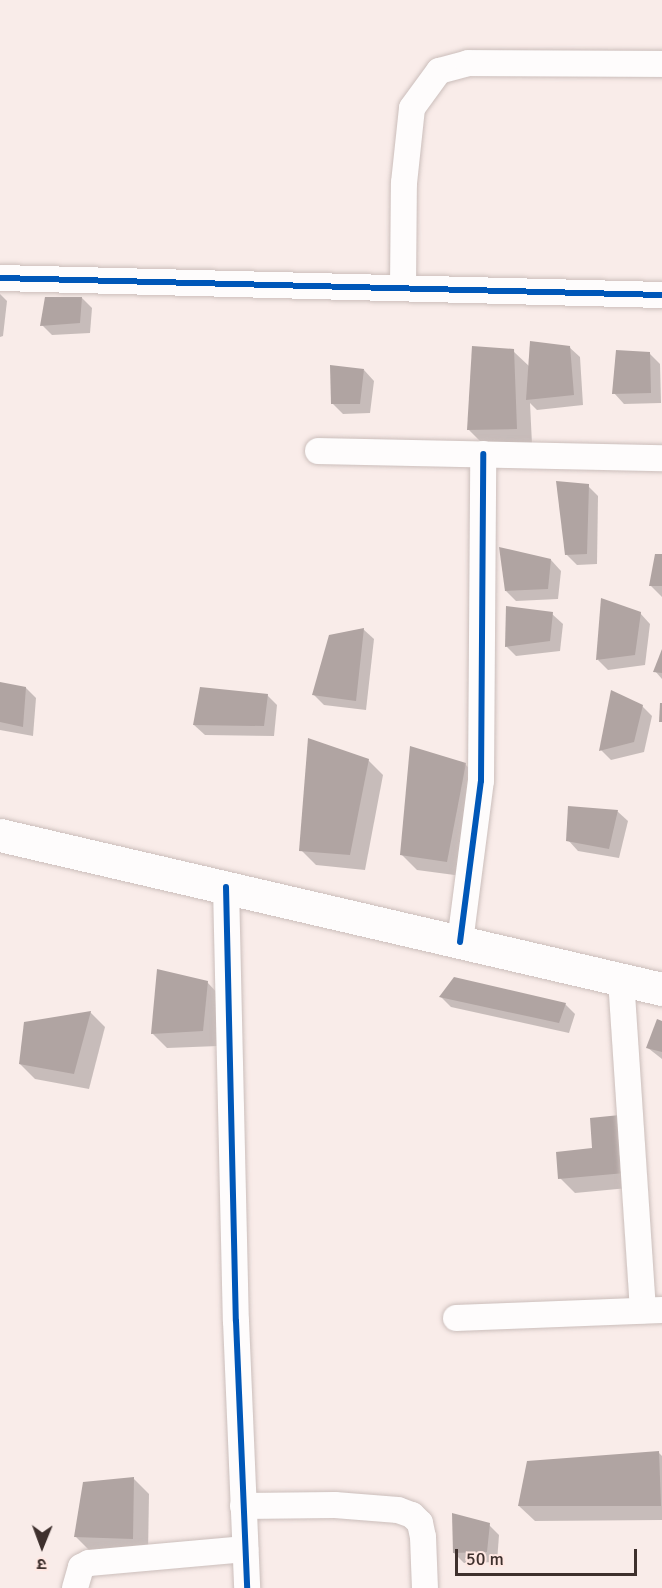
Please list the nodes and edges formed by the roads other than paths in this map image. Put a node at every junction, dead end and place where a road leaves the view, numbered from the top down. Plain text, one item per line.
1 (662, 64) edge
2 (0, 278) edge
3 (403, 288) junction
4 (662, 295) edge
5 (318, 451) dead end
6 (483, 454) junction
7 (662, 458) edge
8 (0, 835) edge
9 (226, 887) junction
10 (460, 942) junction
11 (621, 979) junction
12 (662, 989) edge
13 (653, 1310) edge
14 (456, 1318) dead end
15 (243, 1506) junction
16 (245, 1549) junction
17 (75, 1588) edge
18 (247, 1588) edge
19 (425, 1588) edge

1 - 3 street
2 - 3 street
3 - 4 street
5 - 6 street
6 - 7 street
6 - 10 street
8 - 9 main road
9 - 10 main road
9 - 15 street
10 - 11 main road
11 - 12 main road
11 - 13 street
13 - 14 street
15 - 16 street
15 - 19 street
16 - 17 street
16 - 18 street

